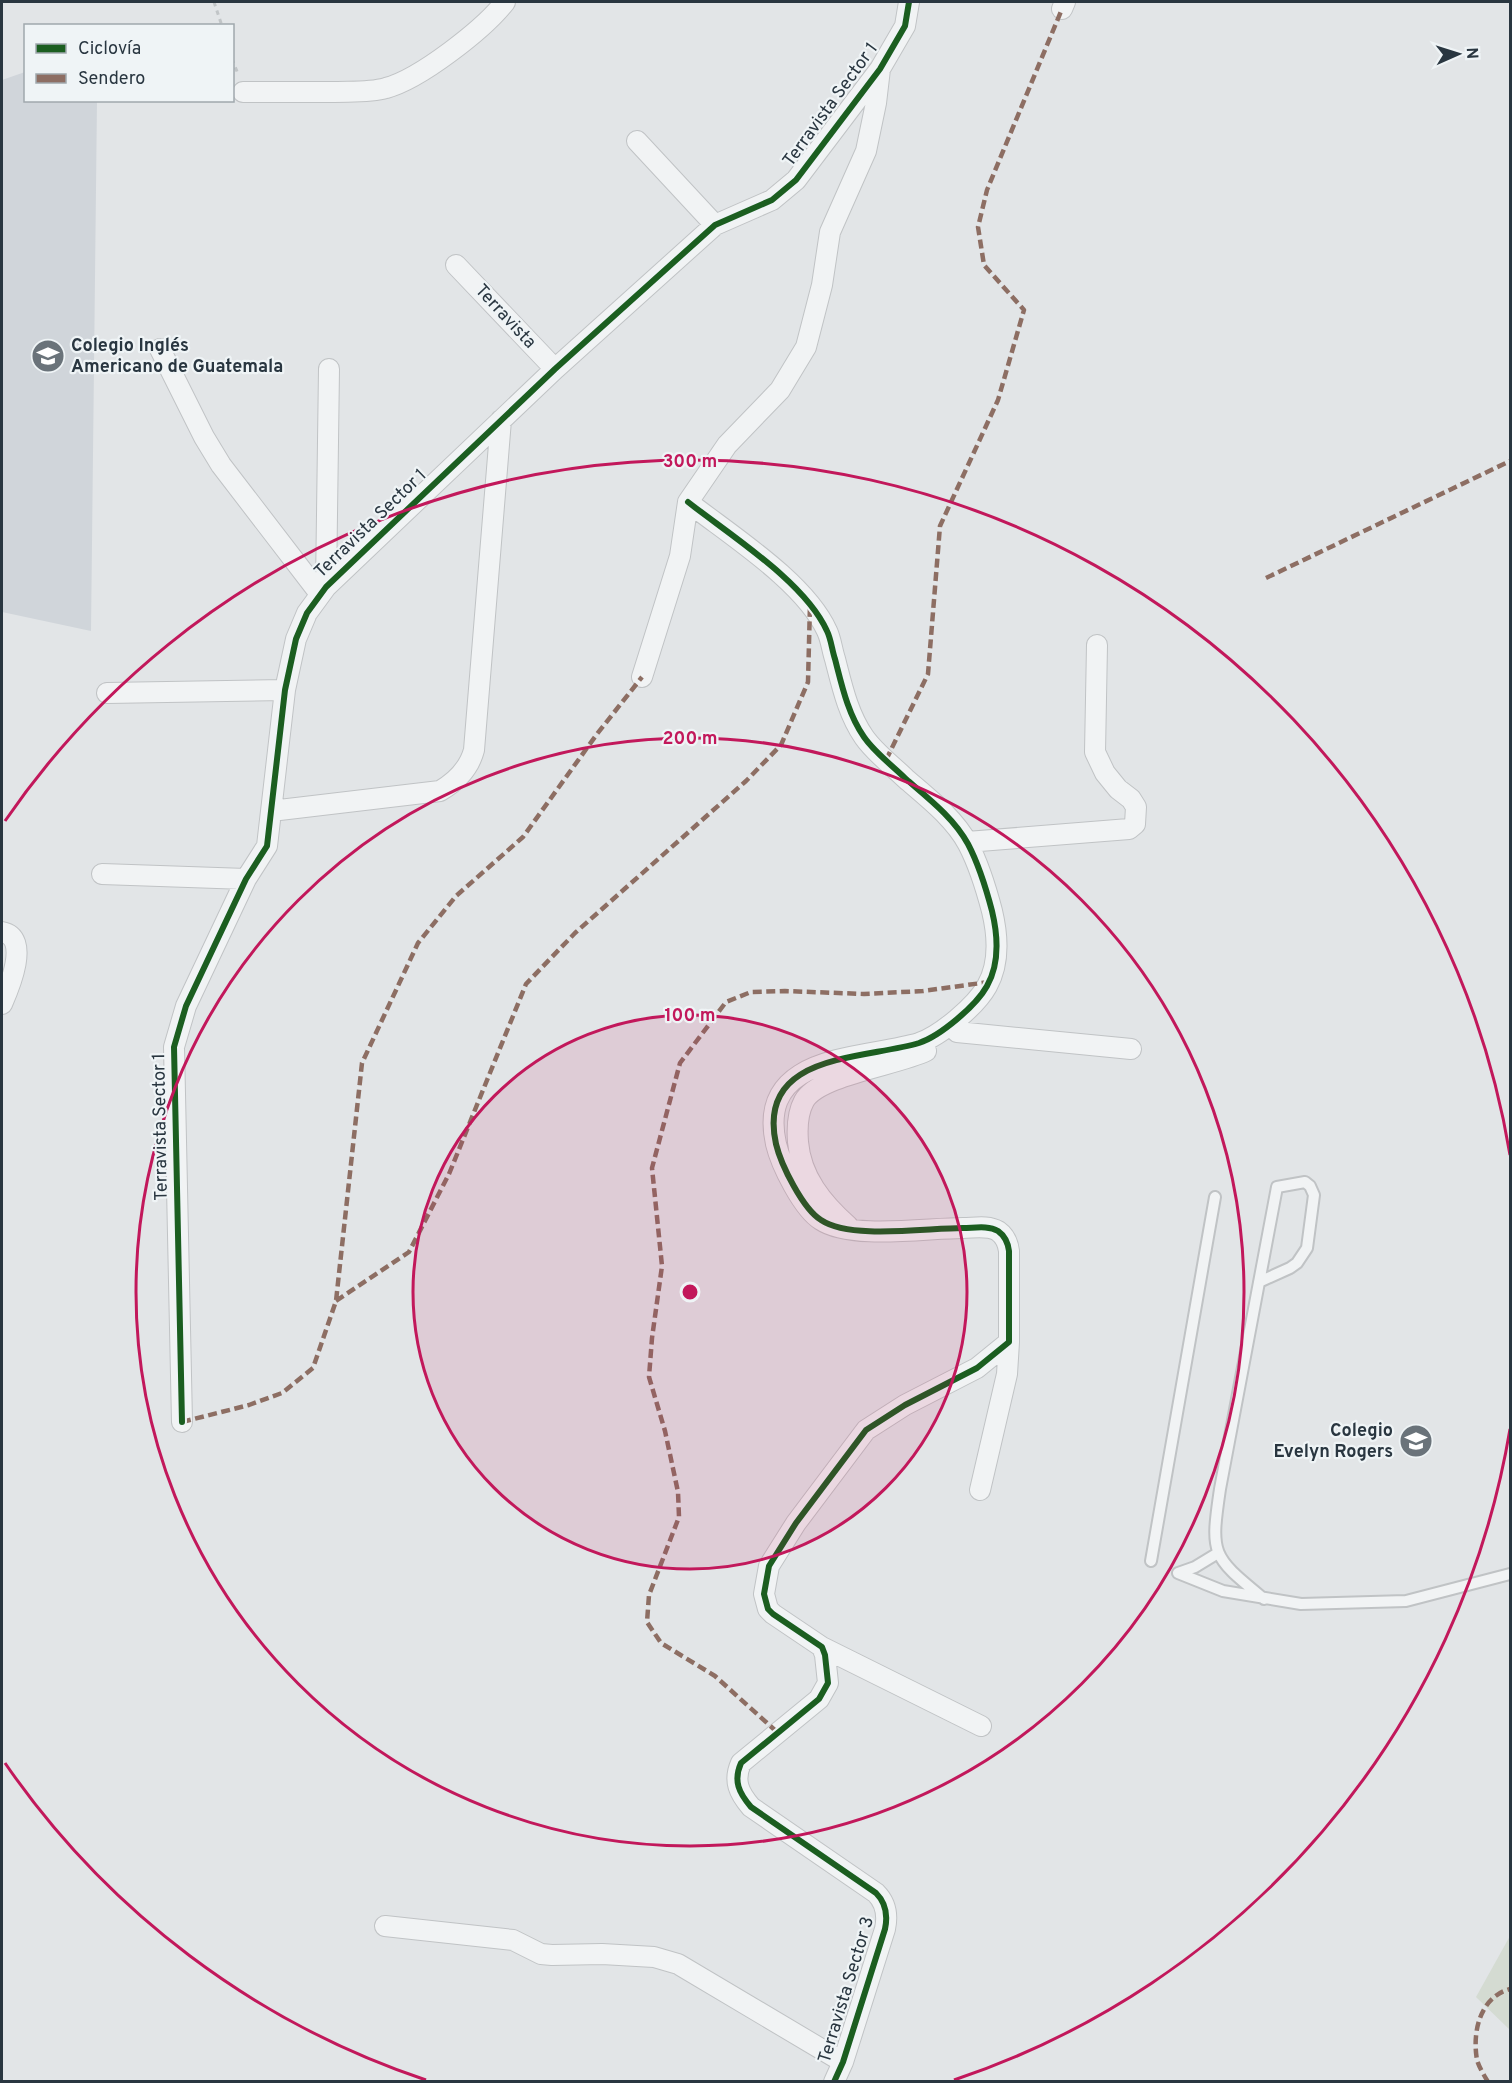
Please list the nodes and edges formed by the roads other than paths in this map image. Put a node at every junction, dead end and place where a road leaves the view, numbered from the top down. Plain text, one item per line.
1 (505, 2) edge
2 (909, 2) edge
3 (880, 69) junction
4 (243, 92) dead end
5 (637, 141) dead end
6 (715, 225) junction
7 (456, 265) dead end
8 (160, 349) dead end
9 (329, 369) dead end
10 (555, 369) junction
11 (501, 420) junction
12 (688, 502) junction
13 (323, 591) junction
14 (1097, 645) dead end
15 (642, 677) dead end
16 (285, 690) junction
17 (107, 693) dead end
18 (272, 811) junction
19 (967, 842) junction
20 (102, 874) dead end
21 (246, 879) junction
22 (2, 932) edge
23 (974, 1001) junction
24 (2, 1004) edge
25 (957, 1032) junction
26 (1131, 1049) dead end
27 (1215, 1197) dead end
28 (852, 1230) junction
29 (1259, 1282) junction
30 (1009, 1342) junction
31 (182, 1422) dead end
32 (980, 1490) dead end
33 (1218, 1553) junction
34 (1151, 1562) dead end
35 (1510, 1574) edge
36 (1264, 1599) junction
37 (822, 1647) junction
38 (981, 1726) dead end
39 (385, 1926) dead end
40 (843, 2062) junction
41 (834, 2082) edge

1 - 4 street
2 - 3 street, Terravista Sector 1
3 - 6 street, Terravista Sector 1
3 - 12 street
5 - 6 street
6 - 10 street, Terravista Sector 1
7 - 10 street, Terravista
8 - 13 street
9 - 13 street
10 - 11 street, Terravista Sector 1
11 - 13 street, Terravista Sector 1
11 - 18 street
12 - 15 street
12 - 19 street
13 - 16 street, Terravista Sector 1
14 - 19 street
16 - 17 street
16 - 18 street, Terravista Sector 1
18 - 21 street, Terravista Sector 1
19 - 23 street
20 - 21 street
21 - 31 street, Terravista Sector 1
22 - 24 street
23 - 25 street
23 - 28 street
25 - 26 street
25 - 28 street
27 - 34 lane
28 - 30 street
29 - 29 lane
29 - 33 lane
30 - 32 street
30 - 37 street
33 - 36 lane
33 - 36 lane
35 - 36 lane
37 - 38 street
37 - 40 street, Terravista Sector 3
39 - 40 street, Terravista Sector 3
40 - 41 street, Terravista Sector 3

